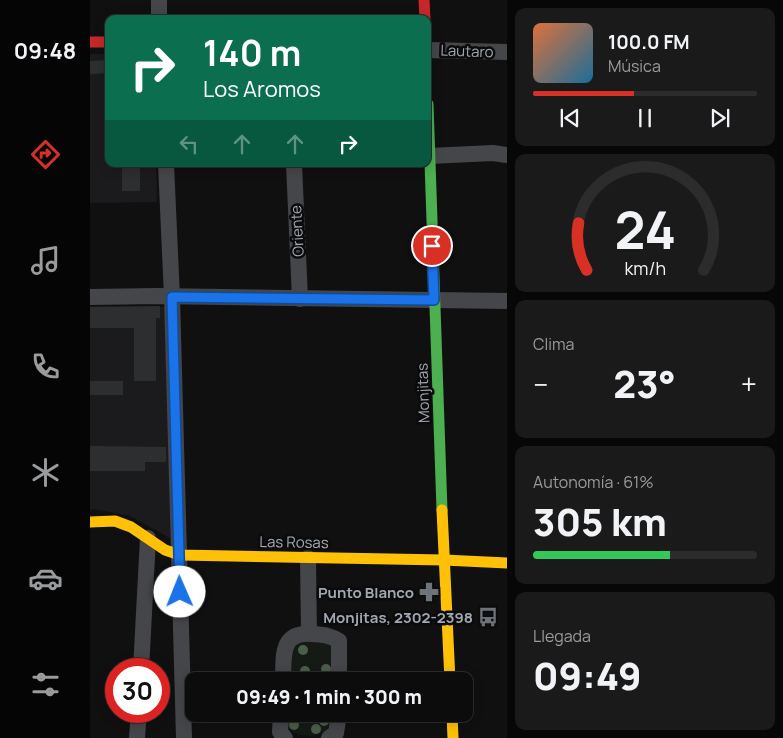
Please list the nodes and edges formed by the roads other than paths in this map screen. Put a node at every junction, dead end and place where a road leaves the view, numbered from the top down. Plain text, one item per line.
1 (159, 0) edge
2 (424, 0) edge
3 (159, 15) edge
4 (425, 15) edge
5 (90, 42) edge
6 (105, 42) edge
7 (431, 50) edge
8 (507, 52) edge
9 (507, 155) edge
10 (431, 156) edge
11 (166, 167) edge
12 (294, 167) edge
13 (429, 167) edge
14 (90, 297) edge
15 (172, 297) junction
16 (300, 299) junction
17 (434, 300) junction
18 (507, 301) edge
19 (90, 522) edge
20 (148, 538) junction
21 (180, 555) junction
22 (308, 558) junction
23 (444, 560) junction
24 (507, 563) edge
25 (308, 634) junction
26 (142, 658) edge
27 (284, 672) edge
28 (339, 672) edge
29 (450, 672) edge
30 (281, 722) edge
31 (337, 722) edge
32 (452, 722) edge
33 (138, 723) edge
34 (282, 736) edge
35 (137, 738) edge
36 (184, 738) edge
37 (329, 738) edge
38 (453, 738) edge

1 - 3 street
2 - 4 main road
5 - 6 main road
7 - 8 street, Lautaro
9 - 10 street
11 - 15 street
12 - 16 street, Oriente
13 - 17 main road, Monjitas
14 - 15 street
15 - 16 street
15 - 21 street
16 - 17 street
17 - 18 street
17 - 23 main road, Monjitas
19 - 20 main road, Las Rosas
20 - 21 main road, Las Rosas
20 - 26 street
21 - 22 main road, Las Rosas
21 - 36 street
22 - 23 main road, Las Rosas
22 - 25 street
23 - 24 main road, Las Rosas
23 - 29 main road, Monjitas
25 - 27 street
25 - 28 street
30 - 34 street
31 - 37 street
32 - 38 main road
33 - 35 street

